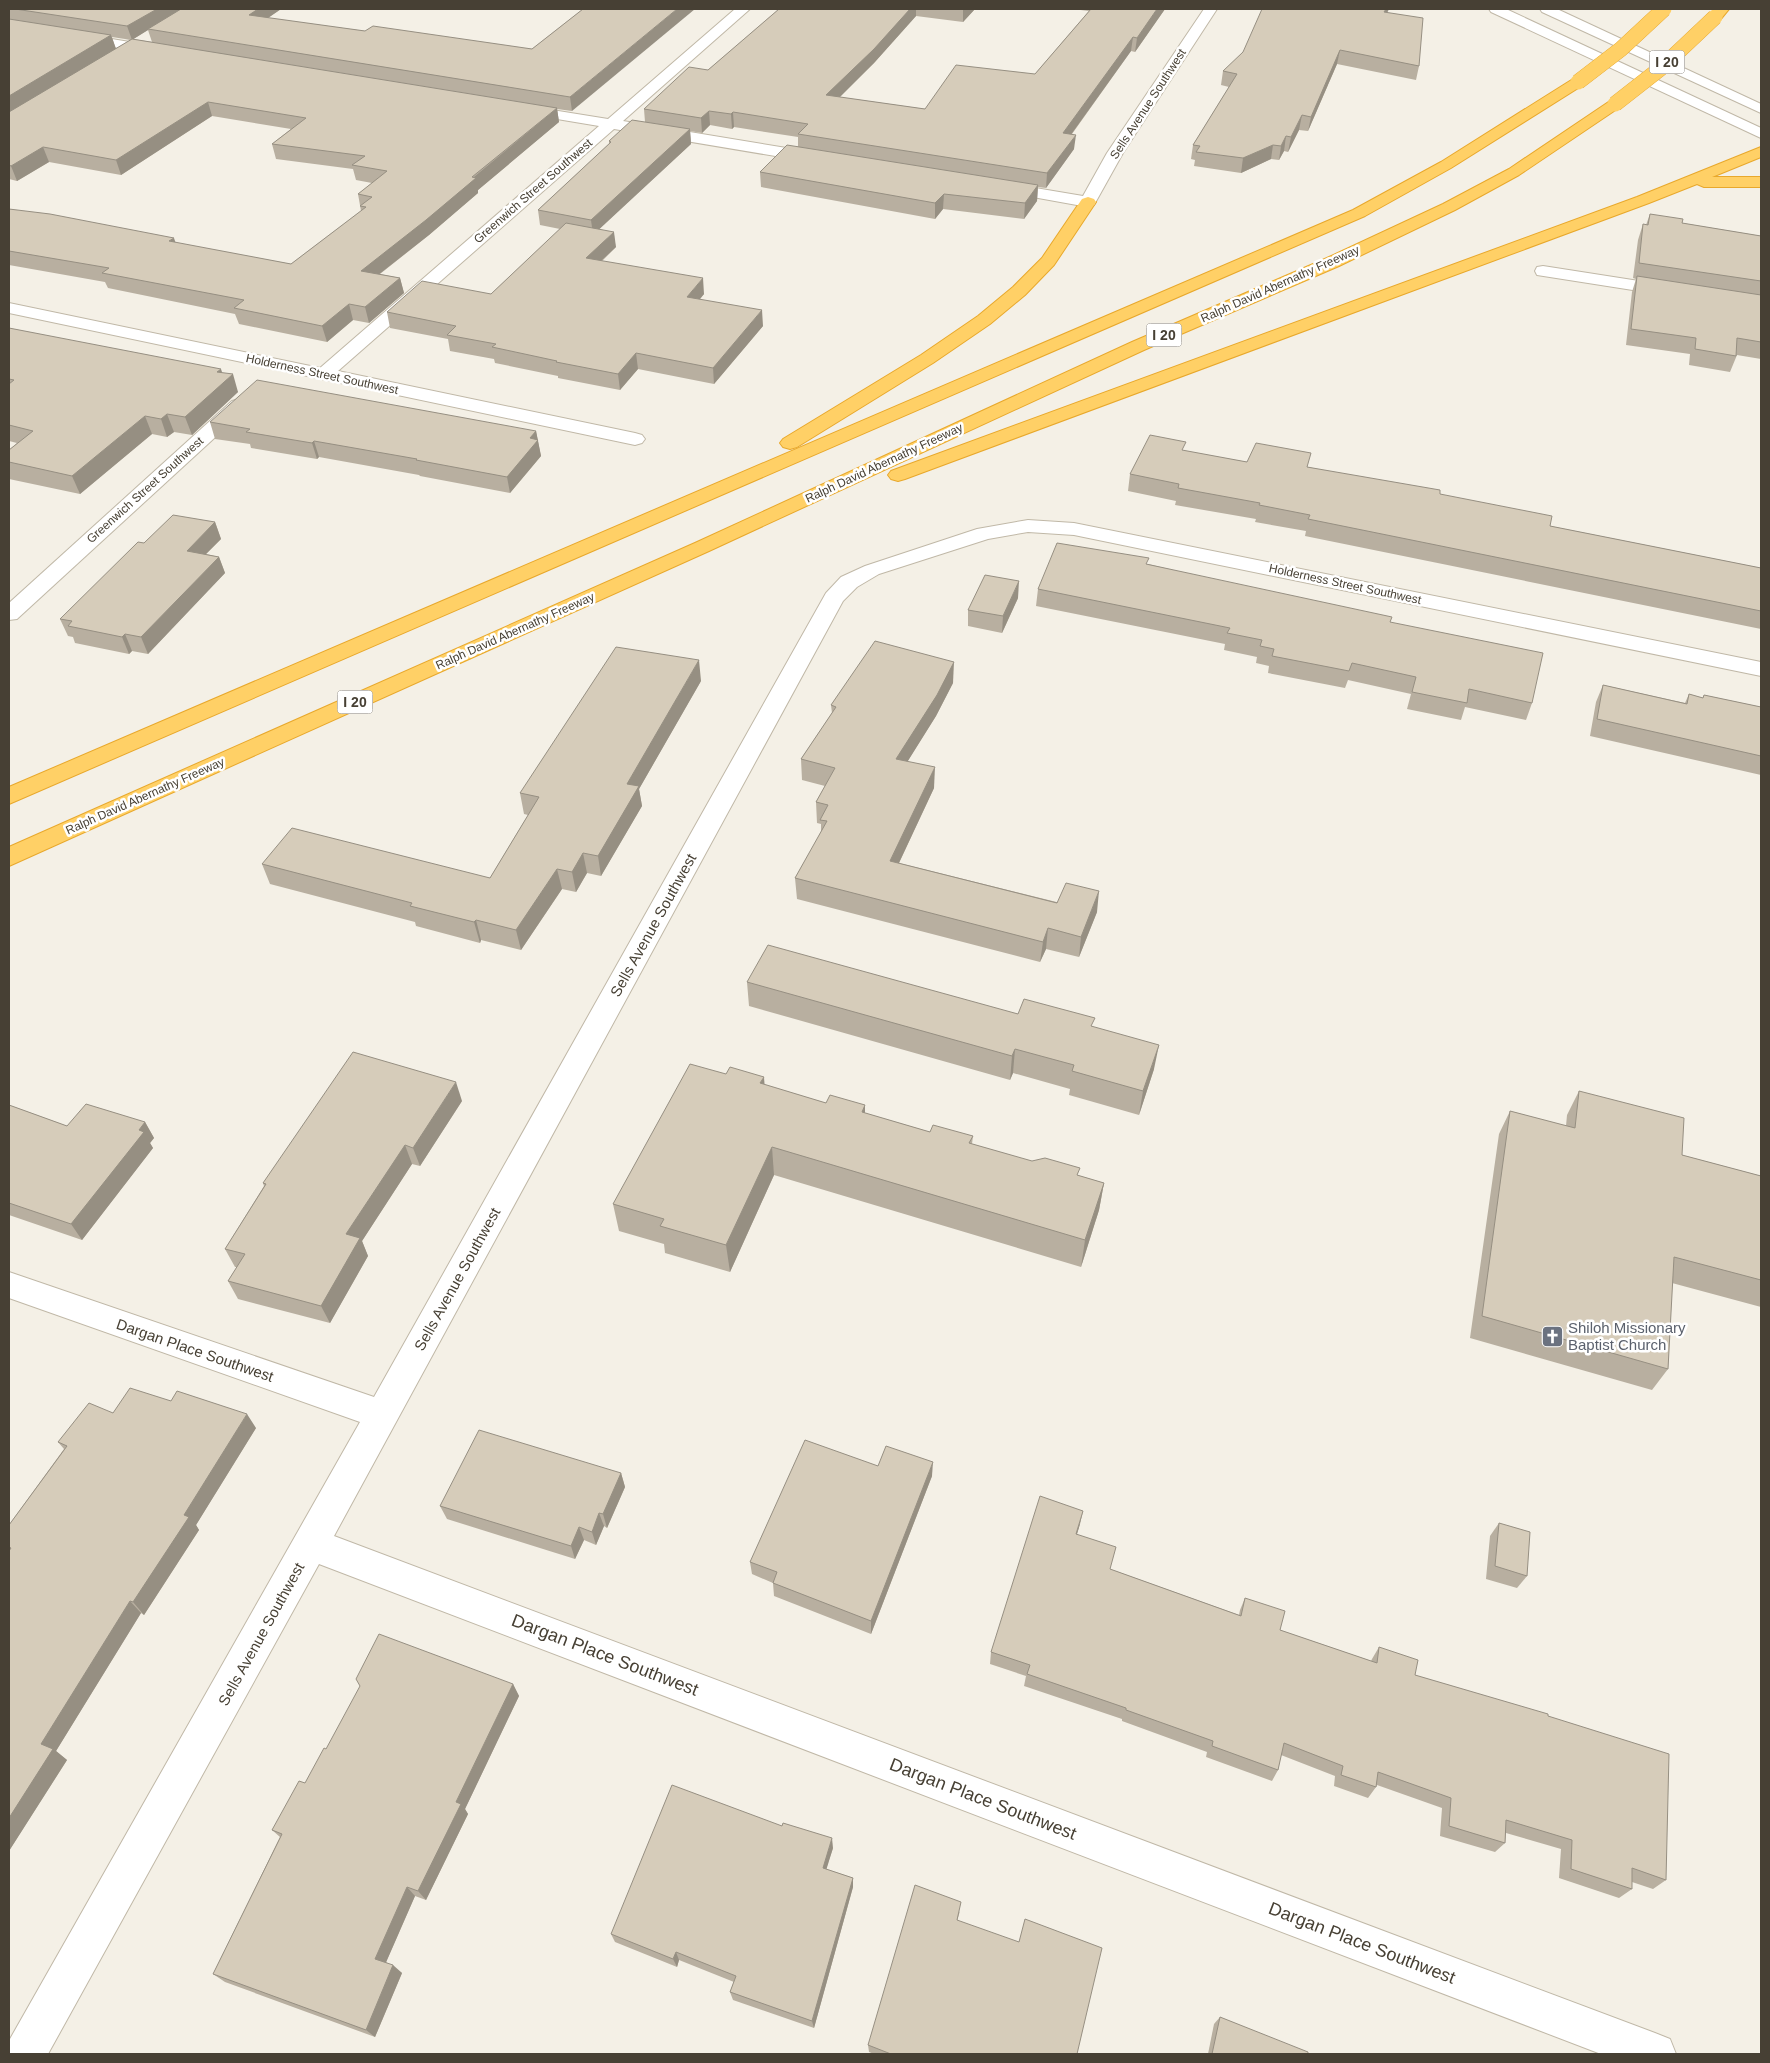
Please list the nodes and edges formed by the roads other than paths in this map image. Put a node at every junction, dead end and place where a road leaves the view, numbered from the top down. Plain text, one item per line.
1 (742, 9) edge
2 (1210, 9) edge
3 (1496, 9) edge
4 (1547, 9) edge
5 (1664, 9) edge
6 (1719, 13) edge
7 (9, 26) edge
8 (154, 34) edge
9 (134, 46) junction
10 (171, 52) edge
11 (117, 56) edge
12 (503, 106) edge
13 (1761, 109) edge
14 (611, 124) junction
15 (1761, 134) edge
16 (1761, 152) edge
17 (835, 160) edge
18 (1688, 182) junction
19 (1761, 182) edge
20 (990, 186) edge
21 (1088, 202) junction
22 (1542, 271) dead end
23 (1685, 293) edge
24 (9, 308) edge
25 (282, 365) junction
26 (324, 374) junction
27 (267, 379) dead end
28 (252, 392) edge
29 (634, 439) dead end
30 (700, 497) junction
31 (702, 547) junction
32 (930, 551) joint
33 (9, 614) edge
34 (1761, 670) edge
35 (9, 796) edge
36 (9, 857) edge
37 (9, 1285) edge
38 (382, 1415) junction
39 (311, 1544) junction
40 (26, 2054) edge
41 (1655, 2054) edge

1 - 14 street, Greenwich Street Southwest
2 - 21 street, Sells Avenue Southwest
3 - 15 street
4 - 13 street
5 - 30 highway, I 20, bridge
6 - 31 highway, Ralph David Abernathy Freeway / I 20, bridge
7 - 9 street
8 - 9 street
9 - 10 street
9 - 11 street
12 - 14 street
14 - 17 street
14 - 26 street, Greenwich Street Southwest
16 - 18 highway
18 - 19 highway
18 - 31 highway
20 - 21 street
21 - 30 highway
22 - 23 street
24 - 25 street, Holderness Street Southwest
25 - 26 street, Holderness Street Southwest
25 - 27 street
26 - 29 street, Holderness Street Southwest
28 - 33 street, Greenwich Street Southwest
30 - 35 highway, I 20
31 - 36 highway, Ralph David Abernathy Freeway / I 20
32 - 34 street, Holderness Street Southwest
32 - 38 street, Sells Avenue Southwest
37 - 38 street, Dargan Place Southwest
38 - 39 street, Sells Avenue Southwest
39 - 40 street, Sells Avenue Southwest
39 - 41 street, Dargan Place Southwest

